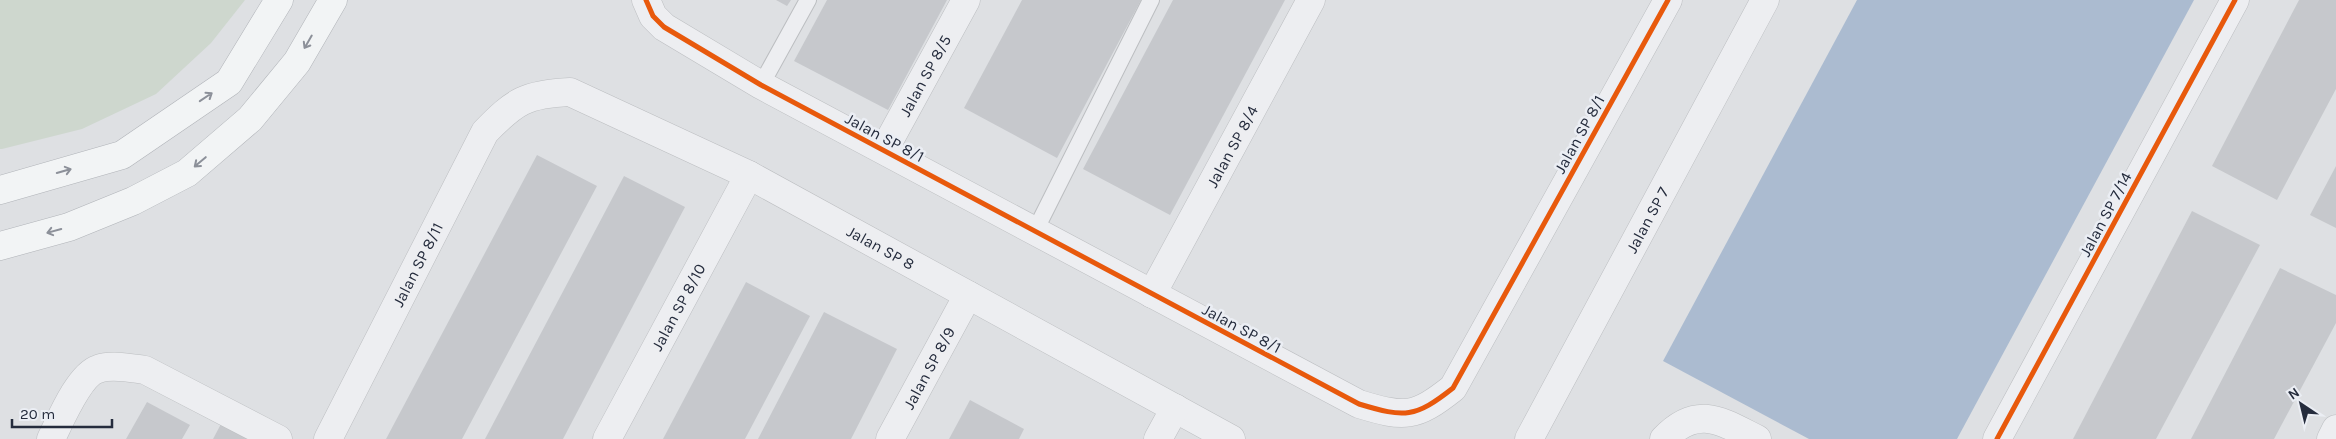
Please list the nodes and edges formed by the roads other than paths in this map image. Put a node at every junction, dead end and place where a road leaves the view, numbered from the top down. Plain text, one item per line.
1 (279, 0) edge
2 (333, 0) edge
3 (646, 0) edge
4 (808, 0) edge
5 (966, 0) edge
6 (1151, 0) edge
7 (1311, 0) edge
8 (1668, 0) edge
9 (1765, 0) edge
10 (2235, 0) edge
11 (761, 85) junction
12 (520, 101) joint
13 (884, 150) junction
14 (749, 175) junction
15 (0, 190) edge
16 (1035, 231) junction
17 (0, 246) edge
18 (1152, 294) junction
19 (968, 295) junction
20 (1175, 408) junction
21 (2336, 429) edge
22 (51, 439) edge
23 (278, 439) edge
24 (328, 439) edge
25 (607, 439) edge
26 (890, 439) edge
27 (1158, 439) edge
28 (1231, 439) edge
29 (1529, 439) edge
30 (1664, 439) edge
31 (1757, 439) edge
32 (1997, 439) edge
33 (2331, 439) edge

15 -> 1 highway
2 -> 17 highway
3 - 11 street, Jalan SP 8/1
4 - 11 lane
5 - 13 street, Jalan SP 8/5
6 - 16 lane
7 - 18 street, Jalan SP 8/4
8 - 18 street, Jalan SP 8/1
9 - 29 street, Jalan SP 7
10 - 32 street, Jalan SP 7/14
11 - 13 street, Jalan SP 8/1
12 - 14 street, Jalan SP 8
12 - 24 street, Jalan SP 8/11
13 - 16 street, Jalan SP 8/1
14 - 19 street, Jalan SP 8
14 - 25 street, Jalan SP 8/10
16 - 18 street, Jalan SP 8/1
19 - 20 street, Jalan SP 8
19 - 26 street, Jalan SP 8/9
20 - 27 street
20 - 28 street, Jalan SP 8
21 - 33 street
22 - 23 street
30 - 31 street

